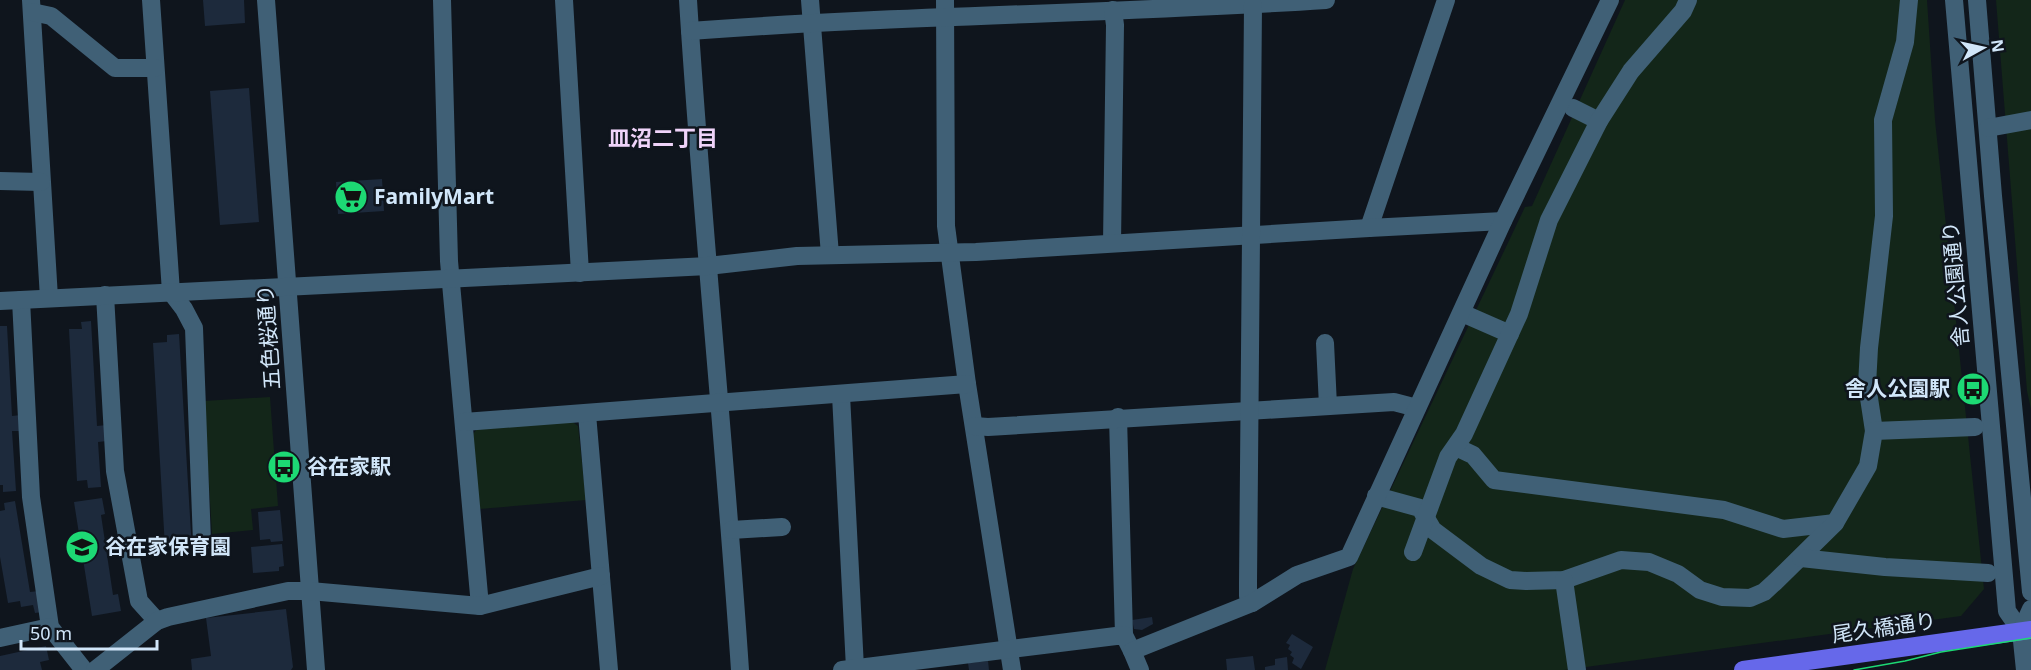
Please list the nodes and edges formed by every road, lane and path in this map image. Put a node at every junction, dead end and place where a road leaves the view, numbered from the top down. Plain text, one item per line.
1 (151, 0) edge
2 (266, 0) edge
3 (442, 0) edge
4 (564, 0) edge
5 (688, 0) edge
6 (810, 0) edge
7 (1326, 0) edge
8 (1446, 0) edge
9 (1610, 0) edge
10 (1688, 0) edge
11 (1909, 0) edge
12 (1954, 0) edge
13 (1977, 0) edge
14 (1212, 3) edge
15 (1252, 5) junction
16 (32, 6) edge
17 (945, 9) edge
18 (1113, 10) junction
19 (812, 24) junction
20 (690, 31) junction
21 (155, 68) junction
22 (1573, 108) dead end
23 (1599, 120) junction
24 (2031, 120) edge
25 (1988, 128) junction
26 (0, 181) edge
27 (41, 182) junction
28 (1503, 221) junction
29 (1369, 228) junction
30 (1250, 236) junction
31 (1112, 243) junction
32 (950, 253) junction
33 (831, 255) junction
34 (708, 266) junction
35 (580, 273) junction
36 (451, 279) junction
37 (287, 286) junction
38 (171, 292) junction
39 (105, 295) junction
40 (49, 298) junction
41 (21, 300) junction
42 (0, 301) edge
43 (1462, 313) junction
44 (1510, 334) junction
45 (1325, 343) dead end
46 (967, 384) junction
47 (841, 395) junction
48 (719, 404) junction
49 (1328, 406) junction
50 (1417, 408) junction
51 (1249, 411) junction
52 (587, 414) junction
53 (1118, 417) junction
54 (464, 422) junction
55 (974, 426) junction
56 (1975, 428) dead end
57 (1874, 430) junction
58 (1456, 447) junction
59 (1376, 496) junction
60 (1426, 518) junction
61 (1835, 522) junction
62 (782, 527) dead end
63 (731, 530) junction
64 (202, 542) dead end
65 (1413, 552) dead end
66 (1801, 558) junction
67 (1988, 573) dead end
68 (601, 576) junction
69 (1564, 580) junction
70 (310, 591) junction
71 (2031, 592) edge
72 (1251, 603) junction
73 (480, 606) junction
74 (2031, 609) edge
75 (157, 621) junction
76 (51, 627) junction
77 (2026, 630) edge
78 (0, 638) edge
79 (1128, 643) junction
80 (1009, 648) junction
81 (849, 669) edge
82 (84, 670) edge
83 (95, 670) edge
84 (316, 670) edge
85 (609, 670) edge
86 (740, 670) edge
87 (1012, 670) edge
88 (1140, 670) edge
89 (1577, 670) edge
90 (1743, 670) edge
91 (2025, 670) edge

1 - 21 street
2 - 37 street, 五色桜通り
3 - 36 street
4 - 35 street
5 - 20 street
6 - 19 street
7 - 15 street
8 - 29 street
9 - 28 street
10 - 23 street
11 - 57 street
12 - 77 street, 舎人公園通り
13 - 25 street
14 - 15 street
14 - 18 street
15 - 30 street
16 - 21 street
16 - 27 street
17 - 18 street
17 - 19 street
17 - 32 street
18 - 31 street
19 - 20 street
19 - 33 street
20 - 34 street
21 - 38 street
22 - 23 street
23 - 44 street
24 - 25 street
25 - 71 street
26 - 27 street
27 - 40 street
28 - 29 street
28 - 43 street
29 - 30 street
30 - 31 street
30 - 51 street
31 - 32 street
32 - 33 street
32 - 46 street
33 - 34 street
34 - 35 street
34 - 48 street
35 - 36 street
36 - 37 street
36 - 54 street
37 - 38 street
37 - 70 street, 五色桜通り
38 - 39 street
38 - 64 street
39 - 40 street
39 - 75 street
40 - 41 street
41 - 42 street
41 - 76 street
43 - 44 street
43 - 50 street
44 - 58 street
45 - 49 street
46 - 47 street
46 - 55 street
47 - 48 street
47 - 81 street
48 - 52 street
48 - 63 street
49 - 50 street
49 - 51 street
50 - 59 street
51 - 53 street
51 - 72 street
52 - 54 street
52 - 68 street
53 - 55 street
53 - 79 street
54 - 73 street
55 - 80 street
56 - 57 street
57 - 61 street
58 - 60 street
58 - 61 street
59 - 60 street
59 - 72 street
60 - 65 street
60 - 69 street
61 - 66 street
62 - 63 street
63 - 86 street
66 - 67 street
66 - 69 street
68 - 73 street
68 - 85 street
69 - 89 street
70 - 73 street
70 - 75 street
70 - 84 street, 五色桜通り
72 - 79 street
74 - 77 street
75 - 83 street
76 - 78 street
76 - 82 street
77 - 90 main road, 尾久橋通り
77 - 91 street, 舎人公園通り
79 - 80 street
79 - 88 street
80 - 81 street
80 - 87 street

